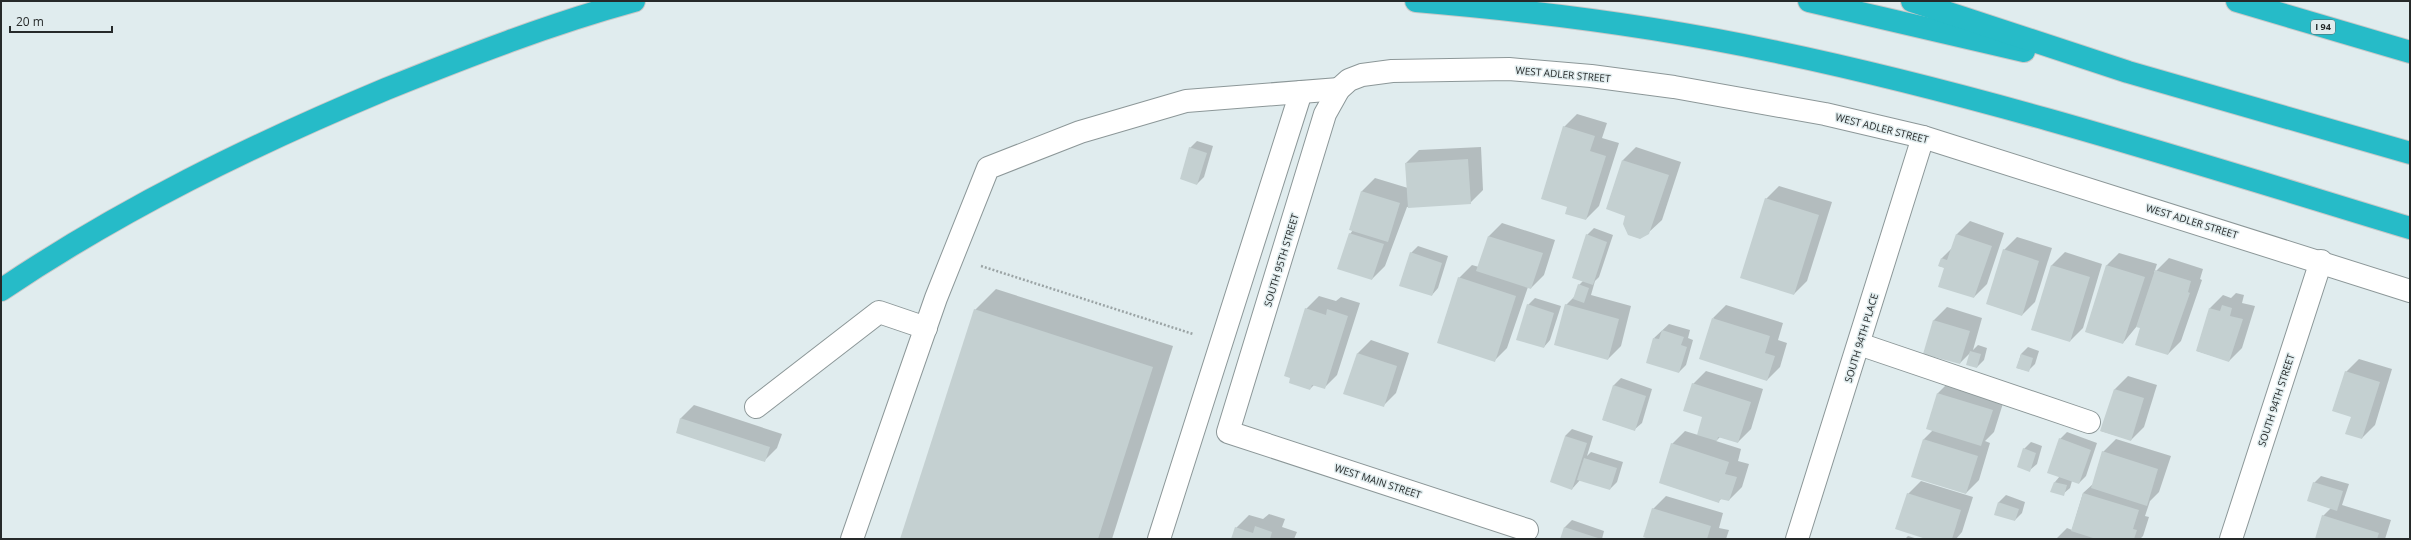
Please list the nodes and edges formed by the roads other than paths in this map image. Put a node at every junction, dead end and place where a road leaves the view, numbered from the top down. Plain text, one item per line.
1 (634, 1) edge
2 (1416, 1) edge
3 (1809, 1) edge
4 (1912, 1) edge
5 (2237, 1) edge
6 (2410, 52) edge
7 (2128, 72) junction
8 (1339, 89) junction
9 (1301, 92) junction
10 (1923, 137) junction
11 (2410, 153) edge
12 (2410, 228) edge
13 (2321, 261) junction
14 (1, 290) edge
15 (2410, 291) edge
16 (926, 328) junction
17 (1859, 344) junction
18 (756, 407) dead end
19 (2089, 422) dead end
20 (1228, 432) joint
21 (1527, 530) dead end
22 (852, 539) edge
23 (1159, 539) edge
24 (1797, 539) edge
25 (2232, 539) edge

1 - 14 highway
2 - 12 highway
3 - 7 highway
4 - 7 highway
5 - 6 highway, I 94
7 - 11 highway
8 - 9 street
8 - 10 street, WEST ADLER STREET
8 - 20 street, SOUTH 95TH STREET
9 - 16 street
9 - 23 street
10 - 13 street, WEST ADLER STREET
10 - 17 street, SOUTH 94TH PLACE
13 - 15 street, WEST ADLER STREET
13 - 25 street, SOUTH 94TH STREET
16 - 18 street
16 - 22 street
17 - 19 street
17 - 24 street, SOUTH 94TH PLACE
20 - 21 street, WEST MAIN STREET

